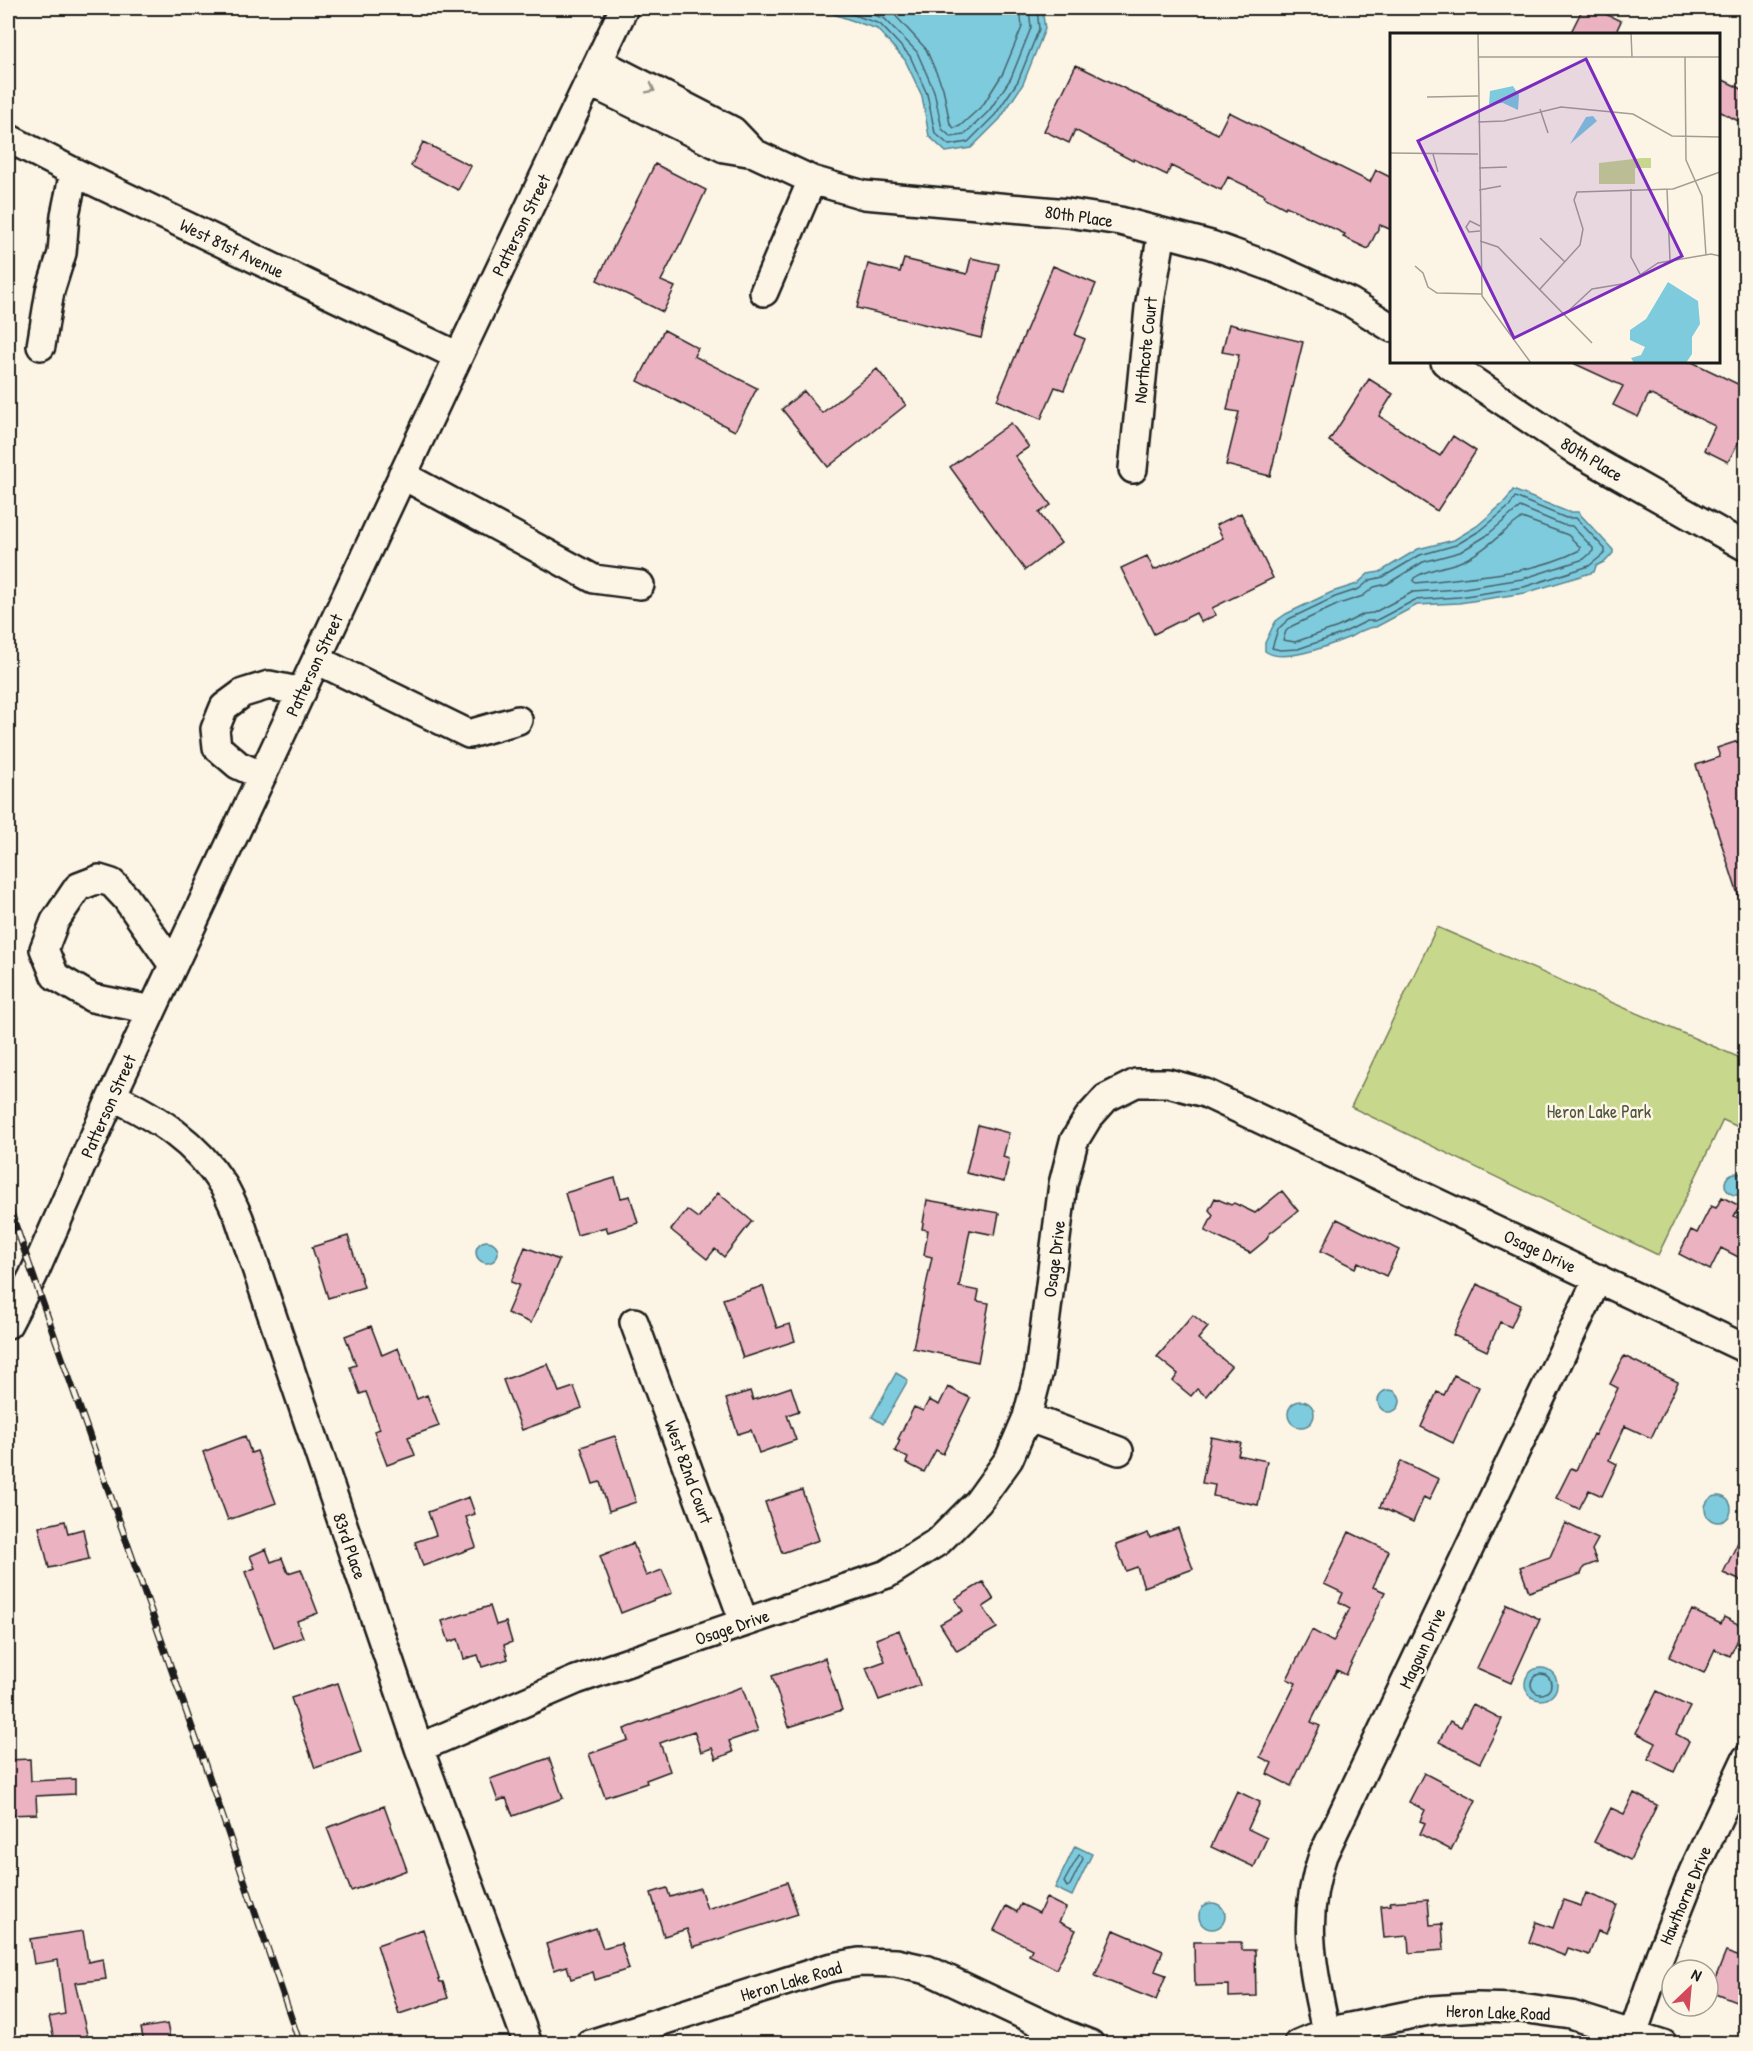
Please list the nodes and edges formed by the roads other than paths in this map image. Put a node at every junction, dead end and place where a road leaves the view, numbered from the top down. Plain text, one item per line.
1 (624, 8) edge
2 (594, 72) junction
3 (8, 138) edge
4 (75, 172) junction
5 (812, 180) junction
6 (1162, 232) junction
7 (764, 292) dead end
8 (1390, 327) edge
9 (41, 346) dead end
10 (458, 356) junction
11 (1446, 363) edge
12 (1133, 469) dead end
13 (402, 475) junction
14 (1746, 546) edge
15 (640, 585) dead end
16 (317, 660) junction
17 (302, 692) junction
18 (518, 720) dead end
19 (262, 776) junction
20 (173, 965) junction
21 (152, 1010) junction
22 (112, 1096) junction
23 (1598, 1278) junction
24 (634, 1322) dead end
25 (8, 1324) edge
26 (1746, 1349) edge
27 (1027, 1417) junction
28 (1119, 1451) dead end
29 (744, 1623) junction
30 (419, 1748) junction
31 (1746, 1759) edge
32 (1326, 2032) junction
33 (1634, 2034) junction
34 (528, 2043) edge
35 (590, 2043) edge
36 (1090, 2043) edge
37 (1298, 2043) edge
38 (1663, 2043) edge

1 - 2 street, Patterson Street
2 - 5 street, 80th Place
2 - 10 street, Patterson Street
3 - 4 street, West 81st Avenue
4 - 9 street
4 - 10 street, West 81st Avenue
5 - 6 street, 80th Place
5 - 7 street
6 - 8 street, 80th Place
6 - 12 street, Northcote Court
10 - 13 street, Patterson Street
11 - 14 street, 80th Place
13 - 15 street
13 - 16 street, Patterson Street
16 - 17 street, Patterson Street
16 - 18 street
17 - 19 street, Patterson Street
17 - 19 street
19 - 20 street, Patterson Street
20 - 21 street, Patterson Street
20 - 21 street
21 - 22 street, Patterson Street
22 - 25 street, Patterson Street
22 - 30 street, 83rd Place
23 - 26 street, Osage Drive
23 - 27 street, Osage Drive
23 - 32 street, Magoun Drive
24 - 29 street, West 82nd Court
27 - 28 street
27 - 29 street, Osage Drive
29 - 30 street, Osage Drive
30 - 34 street, 83rd Place
31 - 33 street, Hawthorne Drive
32 - 33 street, Heron Lake Road
32 - 37 street, Heron Lake Road
33 - 38 street, Heron Lake Road
35 - 36 street, Heron Lake Road

